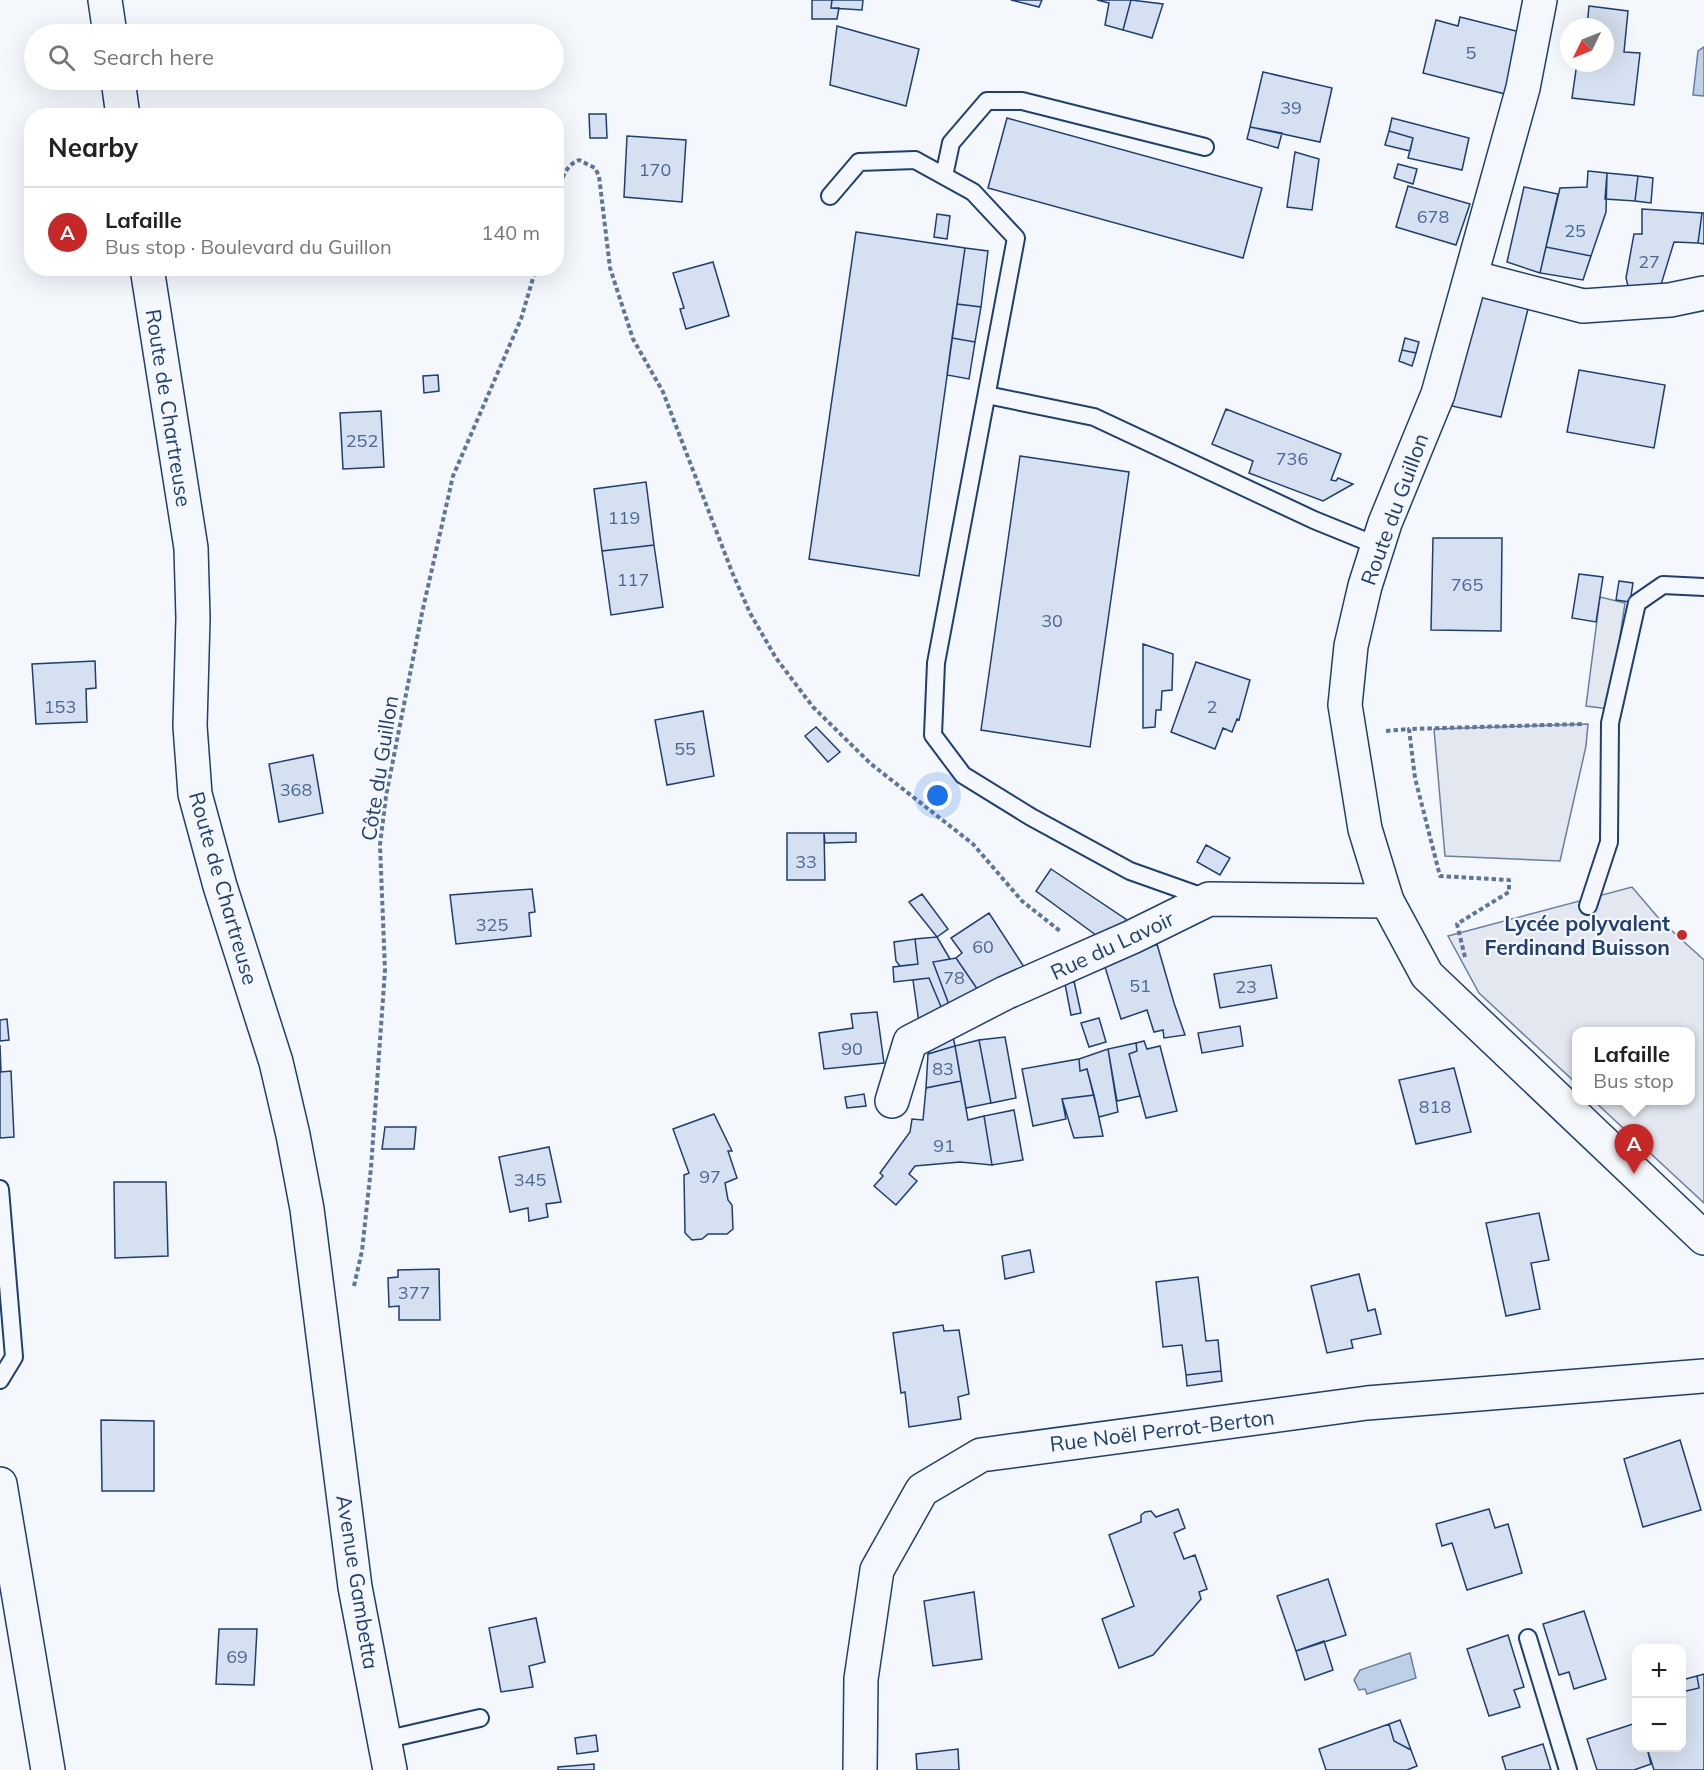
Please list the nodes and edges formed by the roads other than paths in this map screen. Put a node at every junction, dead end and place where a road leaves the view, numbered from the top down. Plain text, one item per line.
1 (105, 0) edge
2 (1540, 0) edge
3 (109, 24) edge
4 (119, 90) edge
5 (122, 108) edge
6 (1205, 147) dead end
7 (944, 176) junction
8 (830, 196) dead end
9 (148, 276) edge
10 (1472, 277) junction
11 (1704, 293) edge
12 (987, 395) junction
13 (1378, 546) junction
14 (1704, 587) edge
15 (1209, 899) junction
16 (1387, 901) junction
17 (1588, 906) dead end
18 (891, 1101) dead end
19 (0, 1189) edge
20 (1704, 1238) edge
21 (1704, 1376) edge
22 (0, 1380) edge
23 (332, 1394) joint
24 (0, 1484) edge
25 (1528, 1638) dead end
26 (480, 1718) dead end
27 (387, 1755) edge
28 (48, 1770) edge
29 (860, 1770) edge
30 (1568, 1770) edge

1 - 3 street
2 - 10 street, Route du Guillon
4 - 5 street
6 - 7 lane
7 - 8 lane
7 - 12 lane
9 - 23 street, Route de Chartreuse
10 - 11 street
10 - 13 street, Route du Guillon
12 - 13 lane
12 - 15 lane
13 - 16 street, Route du Guillon
14 - 17 lane
15 - 16 street, Rue du Lavoir
15 - 18 street, Rue du Lavoir
16 - 20 street, Route du Guillon
19 - 22 lane
21 - 29 street, Rue Noël Perrot-Berton
23 - 27 street, Avenue Gambetta
24 - 28 street
25 - 30 lane
26 - 27 lane

